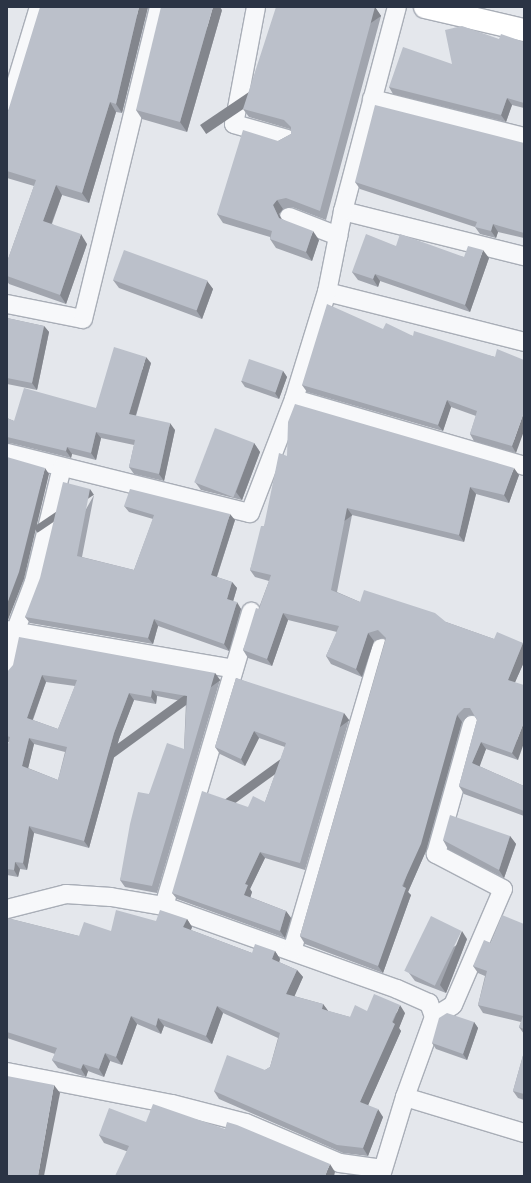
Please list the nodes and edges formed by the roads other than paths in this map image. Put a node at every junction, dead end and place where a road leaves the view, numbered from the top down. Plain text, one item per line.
1 (39, 7) edge
2 (159, 7) edge
3 (256, 7) edge
4 (397, 7) edge
5 (425, 7) edge
6 (524, 30) edge
7 (372, 99) junction
8 (7, 113) edge
9 (524, 137) edge
10 (287, 139) edge
11 (343, 211) junction
12 (289, 217) dead end
13 (338, 236) junction
14 (524, 256) edge
15 (327, 292) junction
16 (7, 304) edge
17 (524, 342) edge
18 (294, 399) junction
19 (7, 453) edge
20 (524, 466) edge
21 (62, 467) junction
22 (251, 612) dead end
23 (11, 631) edge
24 (381, 648) dead end
25 (234, 669) junction
26 (7, 670) edge
27 (472, 725) edge
28 (164, 906) junction
29 (8, 914) edge
30 (292, 951) junction
31 (434, 1017) junction
32 (7, 1072) edge
33 (405, 1097) junction
34 (524, 1133) edge
35 (382, 1172) edge

1 - 8 street
2 - 16 street
3 - 10 street
4 - 7 street
5 - 6 street
7 - 9 street
7 - 11 street
11 - 13 street
11 - 14 street
12 - 13 street
13 - 15 street
15 - 17 street
15 - 18 street
18 - 20 street
18 - 21 street
19 - 21 street
21 - 23 street
22 - 25 street
23 - 25 street
23 - 26 street
24 - 30 street
25 - 28 street
27 - 31 street
28 - 29 street
28 - 30 street
30 - 31 street
31 - 33 street
32 - 35 street
33 - 34 street
33 - 35 street

